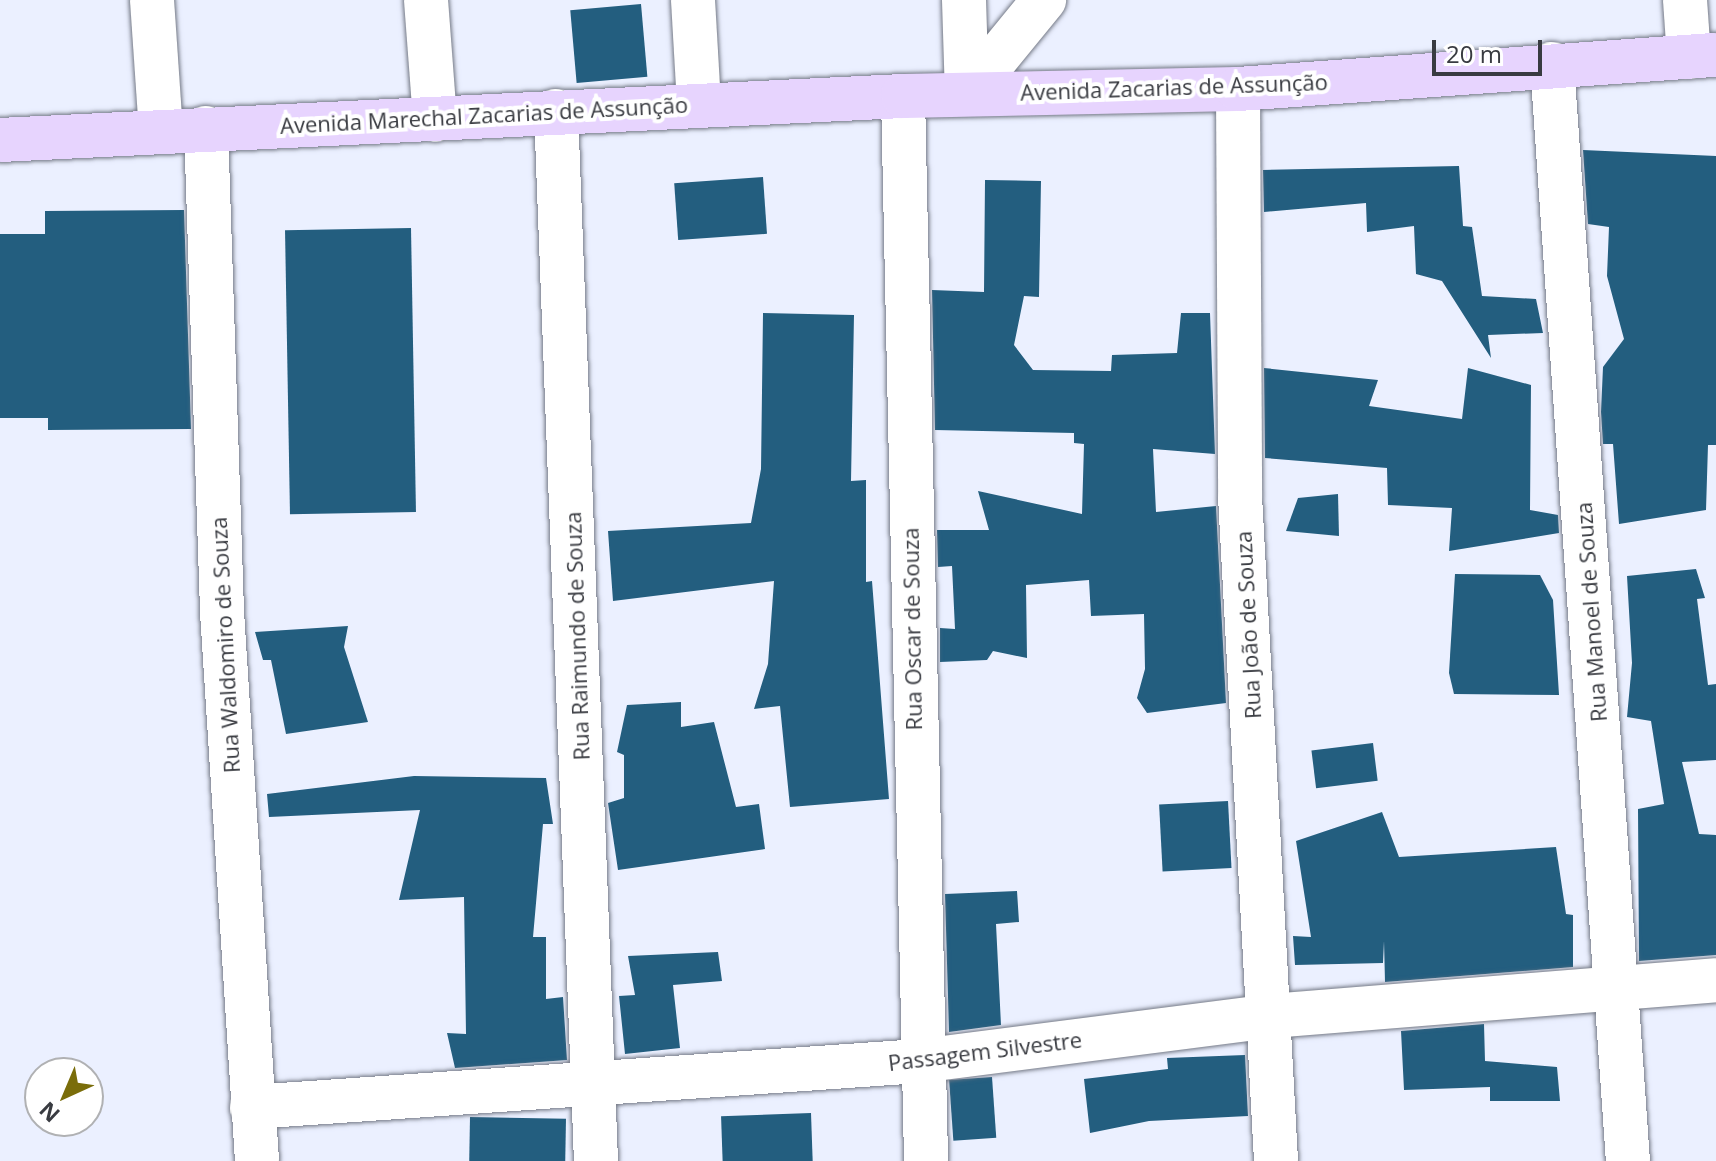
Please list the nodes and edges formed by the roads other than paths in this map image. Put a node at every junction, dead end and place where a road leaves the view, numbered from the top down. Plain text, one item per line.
1 (152, 0) edge
2 (426, 0) edge
3 (693, 0) edge
4 (964, 0) edge
5 (1044, 0) edge
6 (1685, 0) edge
7 (1703, 56) edge
8 (1552, 64) junction
9 (1238, 89) junction
10 (970, 91) junction
11 (903, 96) junction
12 (699, 105) junction
13 (556, 111) junction
14 (435, 120) junction
15 (206, 128) junction
16 (161, 132) junction
17 (0, 140) edge
18 (1716, 980) edge
19 (1618, 985) junction
20 (1271, 1016) junction
21 (920, 1061) junction
22 (595, 1081) junction
23 (252, 1107) junction
24 (257, 1161) edge
25 (596, 1161) edge
26 (926, 1161) edge
27 (1276, 1161) edge
28 (1628, 1161) edge

1 - 16 street
2 - 14 street
3 - 12 street
4 - 10 street
5 - 10 street
6 - 7 street
7 - 8 main road, Avenida Zacarias de Assunção
8 - 9 main road, Avenida Zacarias de Assunção
8 - 19 street, Rua Manoel de Souza
9 - 10 main road, Avenida Zacarias de Assunção
9 - 20 street, Rua João de Souza
10 - 11 main road, Avenida Marechal Zacarias de Assunção
11 - 12 main road, Avenida Marechal Zacarias de Assunção
11 - 21 street, Rua Oscar de Souza
12 - 13 main road, Avenida Marechal Zacarias de Assunção
13 - 14 main road, Avenida Marechal Zacarias de Assunção
13 - 22 street, Rua Raimundo de Souza
14 - 15 main road, Avenida Marechal Zacarias de Assunção
15 - 16 main road, Avenida Marechal Zacarias de Assunção
15 - 23 street, Rua Waldomiro de Souza
16 - 17 main road, Avenida Marechal Zacarias de Assunção
18 - 19 street, Passagem Silvestre
19 - 20 street, Passagem Silvestre
19 - 28 street, Rua Manoel de Souza
20 - 21 street, Passagem Silvestre
20 - 27 street, Rua João de Souza
21 - 22 street, Passagem Silvestre
21 - 26 street, Rua Oscar de Souza
22 - 23 street, Passagem Silvestre
22 - 25 street, Rua Raimundo de Souza
23 - 24 street, Rua Waldomiro de Souza

